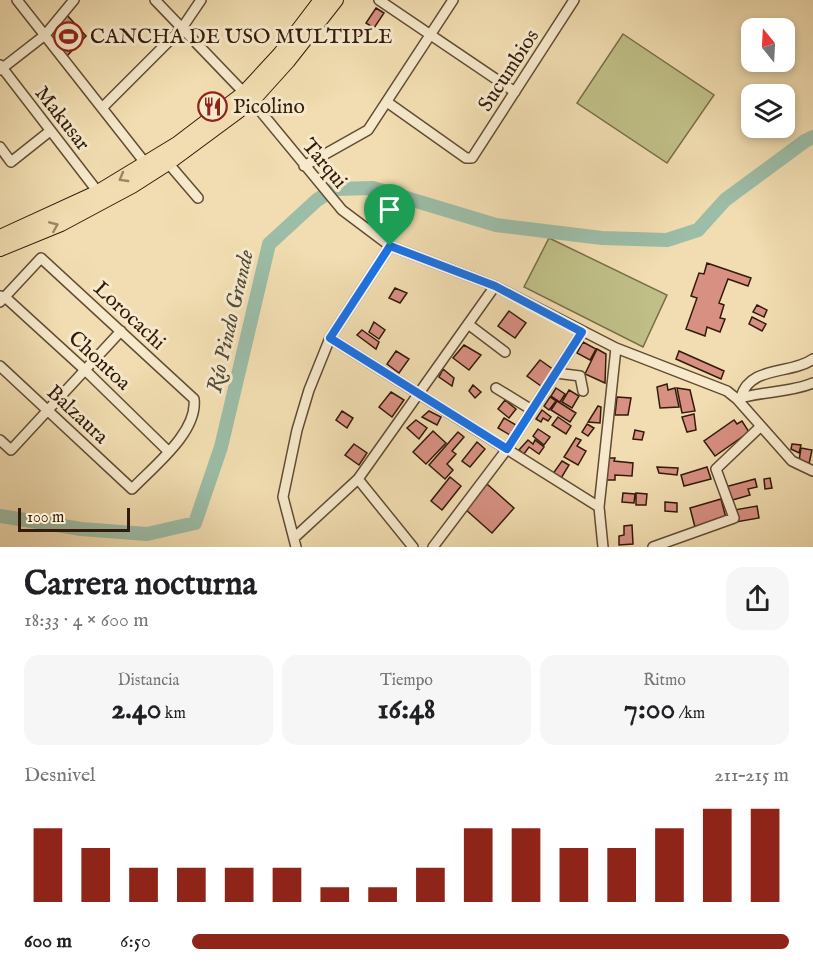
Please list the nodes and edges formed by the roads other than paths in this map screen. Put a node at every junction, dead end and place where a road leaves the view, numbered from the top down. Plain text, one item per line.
1 (17, 0) edge
2 (74, 0) edge
3 (155, 0) edge
4 (201, 0) edge
5 (321, 0) edge
6 (336, 0) edge
7 (379, 0) edge
8 (453, 0) edge
9 (574, 0) edge
10 (182, 28) junction
11 (45, 35) junction
12 (431, 35) junction
13 (1, 68) edge
14 (515, 92) junction
15 (248, 97) junction
16 (387, 102) junction
17 (102, 108) junction
18 (50, 131) junction
19 (0, 147) edge
20 (168, 163) junction
21 (146, 164) junction
22 (304, 166) junction
23 (98, 192) junction
24 (198, 198) dead end
25 (2, 232) edge
26 (390, 246) junction
27 (0, 249) edge
28 (495, 286) junction
29 (0, 287) edge
30 (2, 298) edge
31 (468, 324) junction
32 (121, 331) junction
33 (582, 332) junction
34 (330, 338) junction
35 (616, 348) junction
36 (505, 352) dead end
37 (813, 359) edge
38 (0, 366) edge
39 (85, 370) junction
40 (556, 373) junction
41 (813, 383) edge
42 (496, 388) dead end
43 (583, 391) dead end
44 (419, 394) junction
45 (739, 398) junction
46 (532, 410) junction
47 (48, 411) junction
48 (760, 427) junction
49 (0, 440) edge
50 (507, 449) junction
51 (168, 451) junction
52 (813, 471) edge
53 (358, 478) junction
54 (599, 507) junction
55 (295, 543) edge
56 (413, 547) edge
57 (433, 547) edge
58 (603, 547) edge
59 (653, 547) edge

1 - 11 street
2 - 11 street
3 - 10 street, Tarqui
4 - 10 street
5 - 15 highway
6 - 15 highway
7 - 12 street
8 - 12 street
9 - 14 street, Sucumbios
10 - 15 street, Tarqui
10 - 17 street
11 - 13 street
11 - 17 street
12 - 14 street
12 - 16 street
13 - 18 street, Makusar
14 - 16 street, Sucumbios
15 - 20 highway
15 - 21 highway
15 - 22 street, Tarqui
16 - 22 street
17 - 21 street
18 - 19 street
18 - 23 street, Makusar
20 - 24 street
27 -> 20 highway
21 -> 23 highway
22 - 26 street, Tarqui
23 - 25 highway
26 - 28 street, Tarqui
26 - 34 street
28 - 31 street
28 - 33 street, Tarqui
29 - 30 street, Chontoa
30 - 32 street, Lorocachi
30 - 39 street, Chontoa
31 - 36 street
31 - 44 street
32 - 39 street
32 - 51 street, Lorocachi
33 - 35 street, Tarqui
33 - 40 street
34 - 44 street
34 - 55 street
35 - 45 street, Tarqui
35 - 54 street
37 - 45 street
38 - 47 street, Balzaura
39 - 47 street
39 - 51 street, Chontoa
40 - 43 street
40 - 46 street
41 - 45 street
42 - 46 street
44 - 50 street
44 - 53 street
45 - 48 street, Tarqui
46 - 50 street
47 - 49 street
47 - 51 street, Balzaura
48 - 52 street, Tarqui
48 - 59 street
50 - 54 street
50 - 57 street
53 - 55 street
53 - 56 street
54 - 58 street

